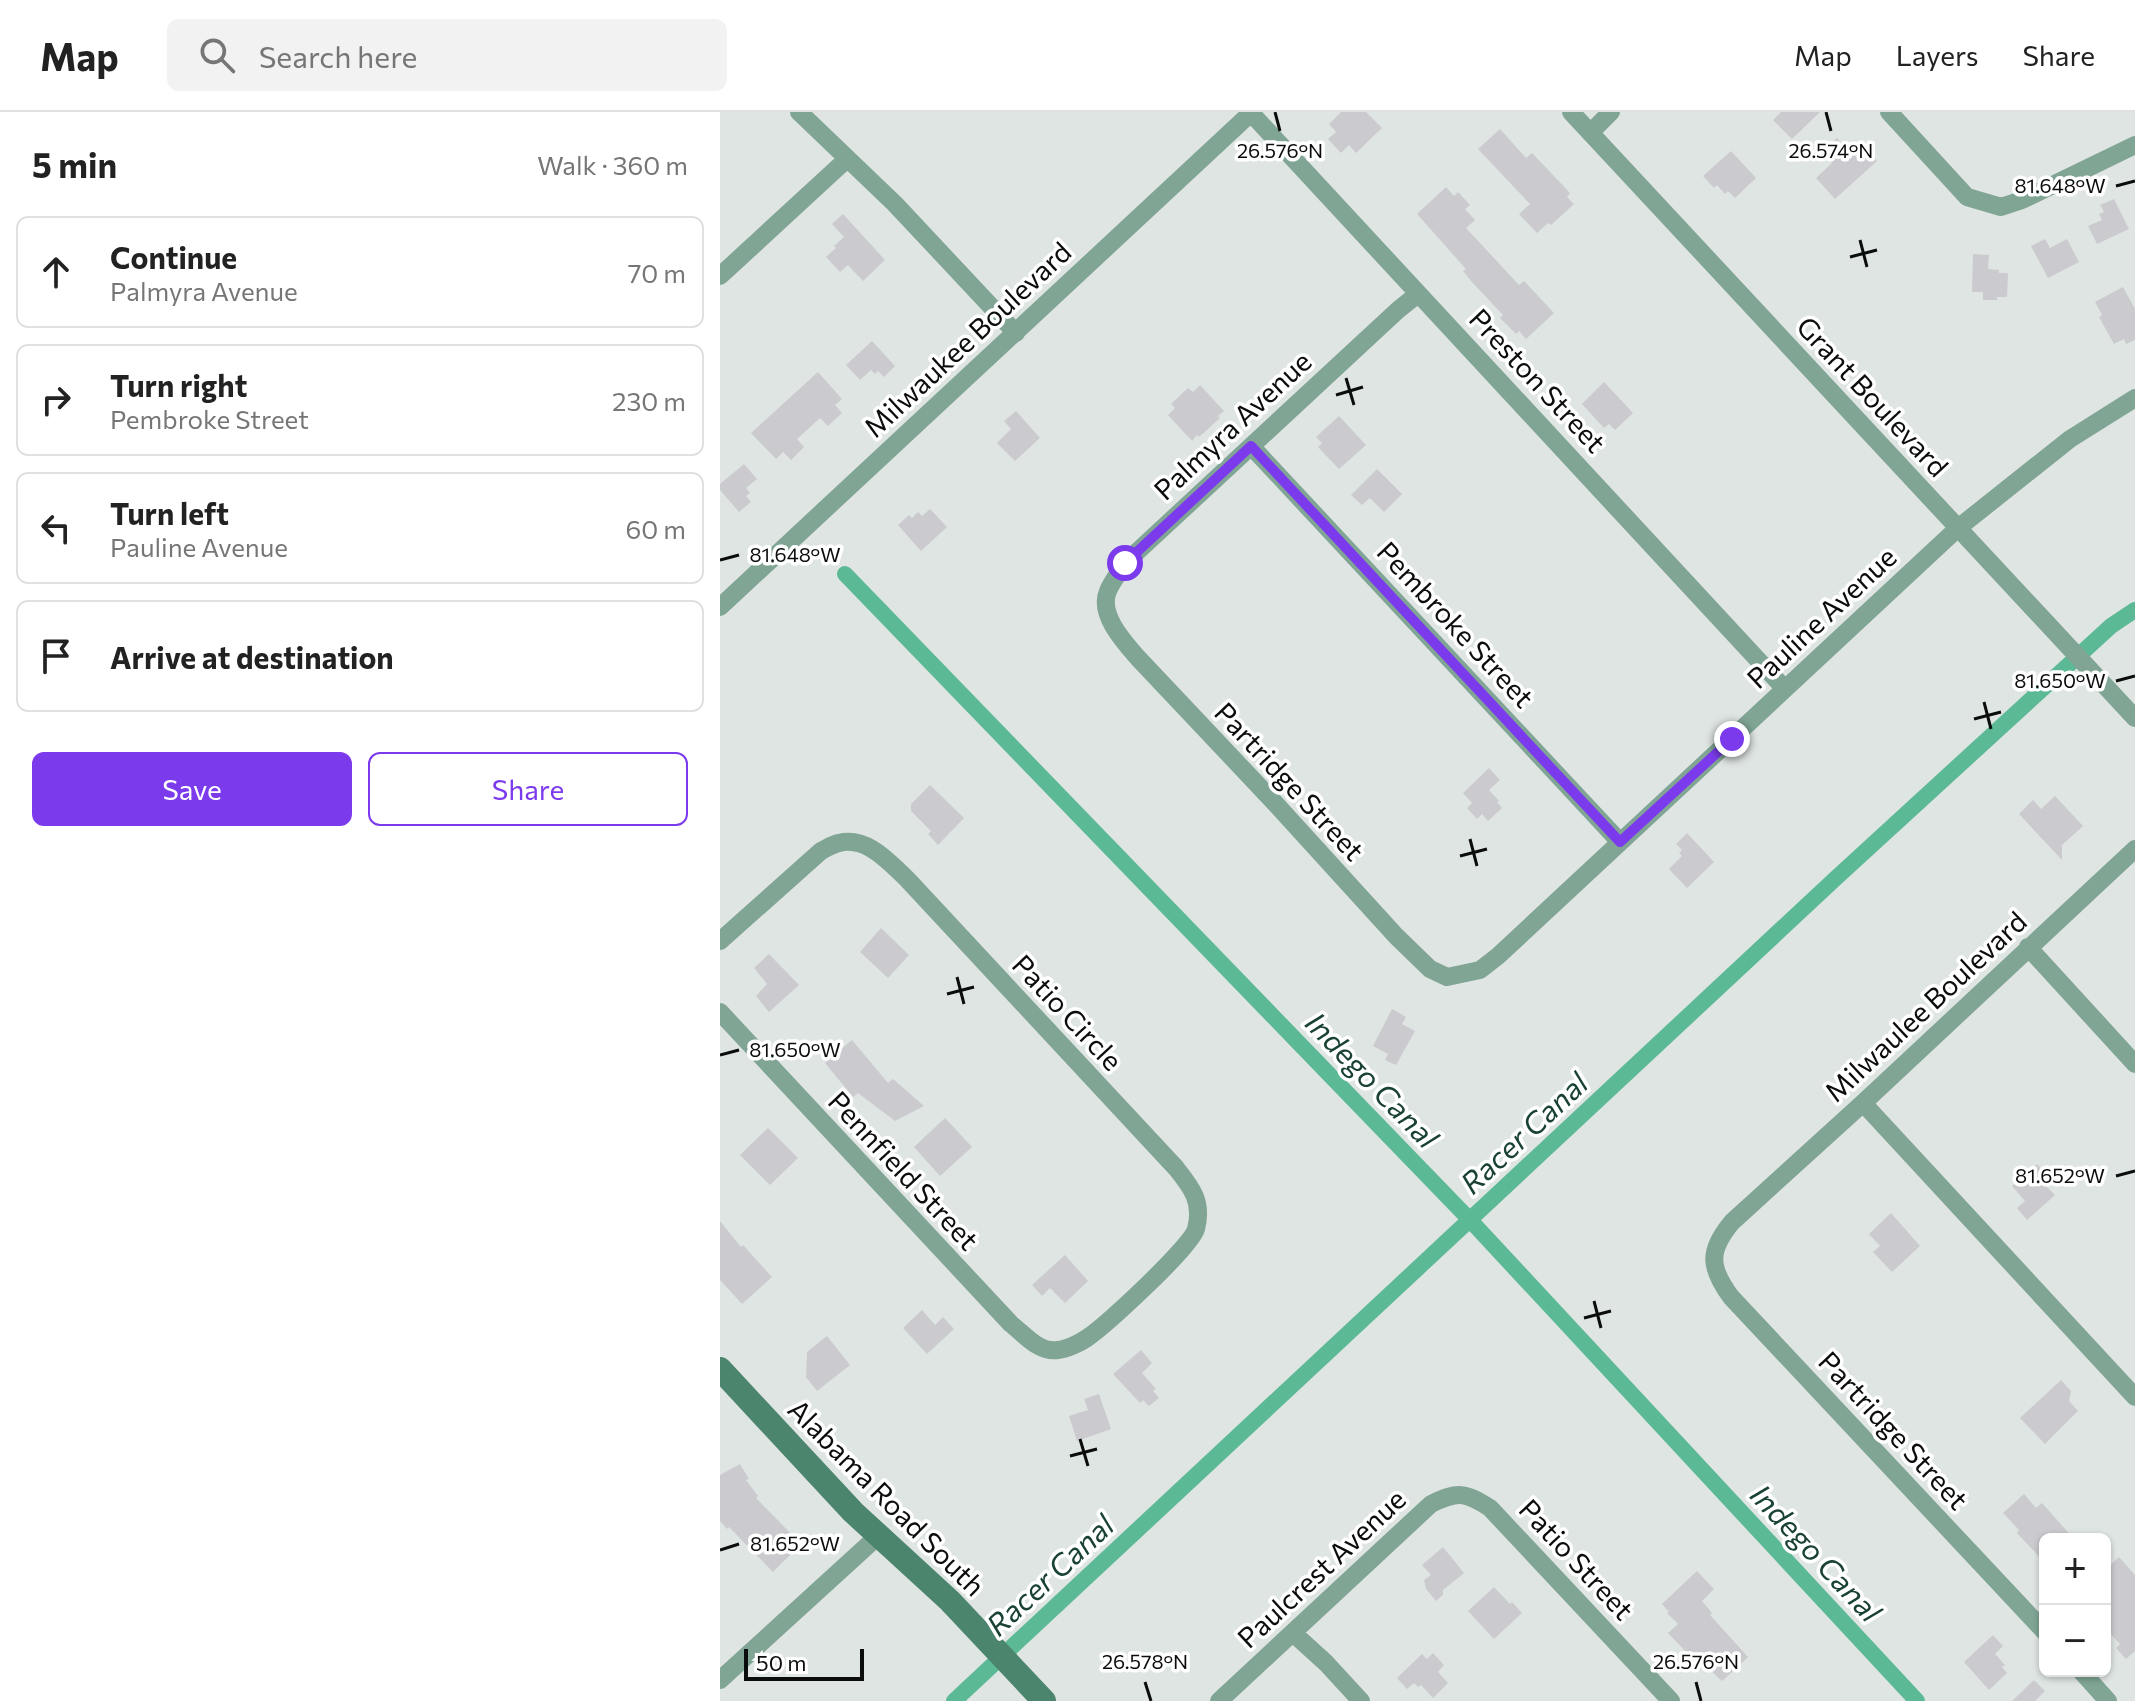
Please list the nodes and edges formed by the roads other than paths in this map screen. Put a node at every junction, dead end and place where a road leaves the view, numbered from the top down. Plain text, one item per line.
1 (799, 112) edge
2 (1251, 112) edge
3 (1571, 112) edge
4 (1611, 112) edge
5 (1889, 112) edge
6 (1590, 133) junction
7 (2135, 145) edge
8 (847, 159) junction
9 (720, 276) edge
10 (1418, 294) junction
11 (1016, 333) junction
12 (2135, 398) edge
13 (1251, 446) junction
14 (1958, 528) junction
15 (720, 607) edge
16 (1106, 610) joint
17 (1784, 688) junction
18 (2130, 714) edge
19 (1620, 842) junction
20 (2135, 849) edge
21 (720, 941) edge
22 (2028, 947) junction
23 (1447, 977) joint
24 (720, 1012) edge
25 (2135, 1064) edge
26 (1863, 1103) junction
27 (1714, 1259) joint
28 (1058, 1350) joint
29 (720, 1369) edge
30 (2135, 1397) edge
31 (1470, 1496) joint
32 (878, 1536) junction
33 (2039, 1626) edge
34 (1293, 1633) junction
35 (2086, 1677) edge
36 (720, 1680) edge
37 (1044, 1701) edge
38 (1219, 1701) edge
39 (1361, 1701) edge
40 (1671, 1701) edge
41 (2108, 1701) edge

1 - 8 street
2 - 10 street, Preston Street
2 - 11 street, Milwaukee Boulevard
3 - 6 street, Grant Boulevard
4 - 6 street
5 - 7 street
6 - 14 street, Grant Boulevard
8 - 9 street
8 - 11 street
10 - 13 street, Palmyra Avenue
10 - 17 street, Preston Street
11 - 15 street, Milwaukee Boulevard
12 - 14 street, Pauline Avenue
13 - 16 street, Palmyra Avenue
13 - 19 street, Pembroke Street
14 - 17 street, Pauline Avenue
14 - 18 street, Grant Boulevard
16 - 23 street, Partridge Street
17 - 19 street, Pauline Avenue
19 - 23 street, Pauline Avenue
20 - 22 street, Milwaulee Boulevard
21 - 28 street, Patio Circle
22 - 25 street
22 - 26 street, Milwaulee Boulevard
24 - 28 street, Pennfield Street
26 - 27 street, Milwaulee Boulevard
26 - 30 street
27 - 33 street, Partridge Street
29 - 32 street, Alabama Road South
31 - 34 street, Paulcrest Avenue
31 - 40 street, Patio Street
32 - 36 street
32 - 37 street, Alabama Road South
34 - 38 street, Paulcrest Avenue
34 - 39 street
35 - 41 street

